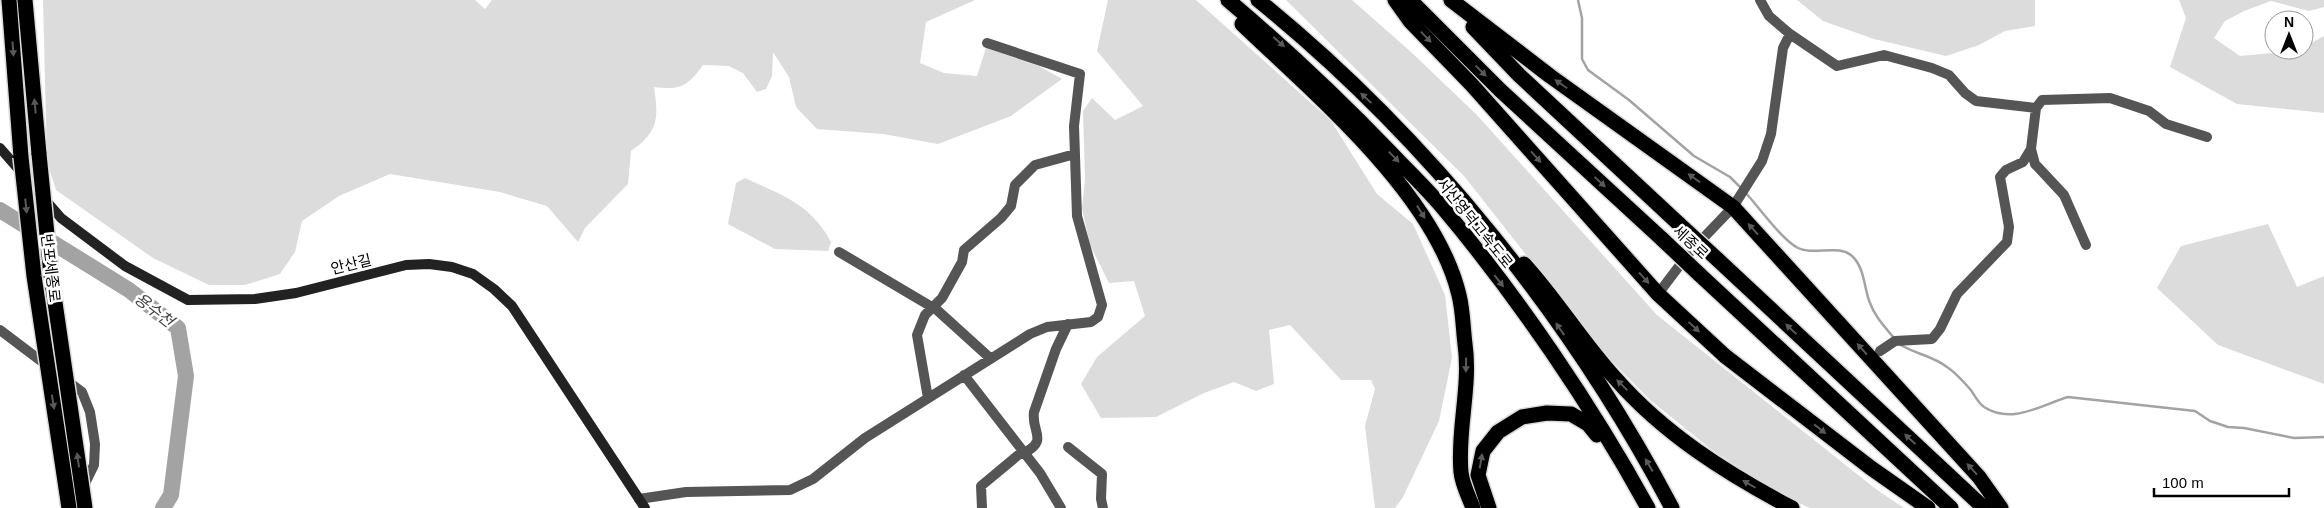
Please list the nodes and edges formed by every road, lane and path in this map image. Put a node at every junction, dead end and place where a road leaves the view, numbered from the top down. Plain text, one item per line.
1 (9, 0) edge
2 (25, 0) edge
3 (1218, 0) edge
4 (1228, 0) edge
5 (1258, 0) edge
6 (1395, 0) edge
7 (1410, 0) edge
8 (1447, 0) edge
9 (1451, 0) edge
10 (1760, 0) edge
11 (1790, 34) junction
12 (987, 43) dead end
13 (2036, 108) junction
14 (2207, 137) dead end
15 (0, 148) edge
16 (2032, 149) junction
17 (1075, 154) junction
18 (1457, 192) junction
19 (1736, 202) junction
20 (2086, 245) dead end
21 (839, 252) dead end
22 (1658, 294) junction
23 (932, 308) junction
24 (1068, 324) junction
25 (0, 330) edge
26 (1880, 351) dead end
27 (990, 358) junction
28 (964, 375) junction
29 (928, 398) junction
30 (1068, 447) dead end
31 (1024, 452) junction
32 (1636, 486) junction
33 (639, 499) junction
34 (71, 508) edge
35 (85, 508) edge
36 (645, 508) edge
37 (982, 508) edge
38 (1061, 508) edge
39 (1104, 508) edge
40 (1473, 508) edge
41 (1489, 508) edge
42 (1648, 508) edge
43 (1672, 508) edge
44 (1792, 508) edge
45 (1928, 508) edge
46 (1951, 508) edge
47 (1984, 508) edge
48 (2001, 508) edge

1 -> 34 highway, 반포세종로, bridge
35 -> 2 highway, 반포세종로, bridge
3 -> 40 highway
4 -> 32 highway, 서산영덕고속도로
18 -> 5 highway, 서산영덕고속도로
6 -> 22 highway
7 -> 46 highway, 세종로, bridge
47 -> 8 highway, 세종로, bridge
19 -> 9 highway
10 - 11 street
11 - 13 street
11 - 19 street
12 - 17 street
13 - 14 street
13 - 16 street
15 - 33 street, 안산길
16 - 20 street
16 - 26 street
17 - 23 street
17 - 24 street
43 -> 18 highway, 서산영덕고속도로
44 -> 18 highway
19 - 22 street
48 -> 19 highway
21 - 23 street
22 -> 45 highway
23 - 27 street
23 - 29 street
24 - 27 street
24 - 31 street
25 - 34 street
27 - 28 street
28 - 29 street
28 - 31 street
29 - 33 street
30 - 39 street
31 - 37 street
31 - 38 street
41 -> 32 highway
32 - 42 highway, 서산영덕고속도로
33 - 36 street, 안산길

